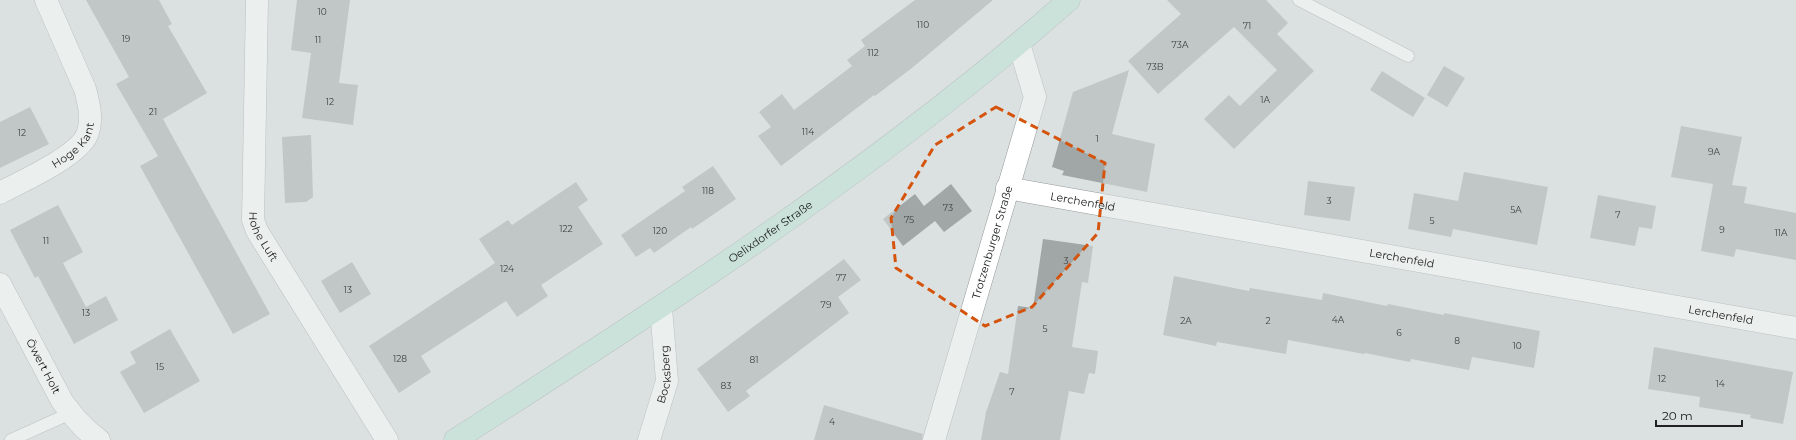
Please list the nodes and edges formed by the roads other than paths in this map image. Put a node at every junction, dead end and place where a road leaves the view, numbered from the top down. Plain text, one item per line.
1 (46, 0) edge
2 (258, 0) edge
3 (1069, 0) edge
4 (1299, 0) edge
5 (1019, 44) junction
6 (1408, 56) dead end
7 (1007, 188) junction
8 (0, 193) edge
9 (0, 284) edge
10 (661, 308) junction
11 (1796, 328) edge
12 (71, 414) junction
13 (11, 440) edge
14 (99, 440) edge
15 (387, 440) edge
16 (455, 440) edge
17 (649, 440) edge
18 (934, 440) edge

1 - 8 street, Hoge Kant
2 - 15 street, Hohe Luft
3 - 5 street, Oelixdorfer Straße
4 - 6 lane
5 - 7 street, Trotzenburger Straße
5 - 10 street, Oelixdorfer Straße
7 - 11 street, Lerchenfeld
7 - 18 street, Trotzenburger Straße
9 - 12 street, Öwert Holt
10 - 16 street, Oelixdorfer Straße
10 - 17 street, Bocksberg
12 - 13 lane
12 - 14 street, Öwert Holt

